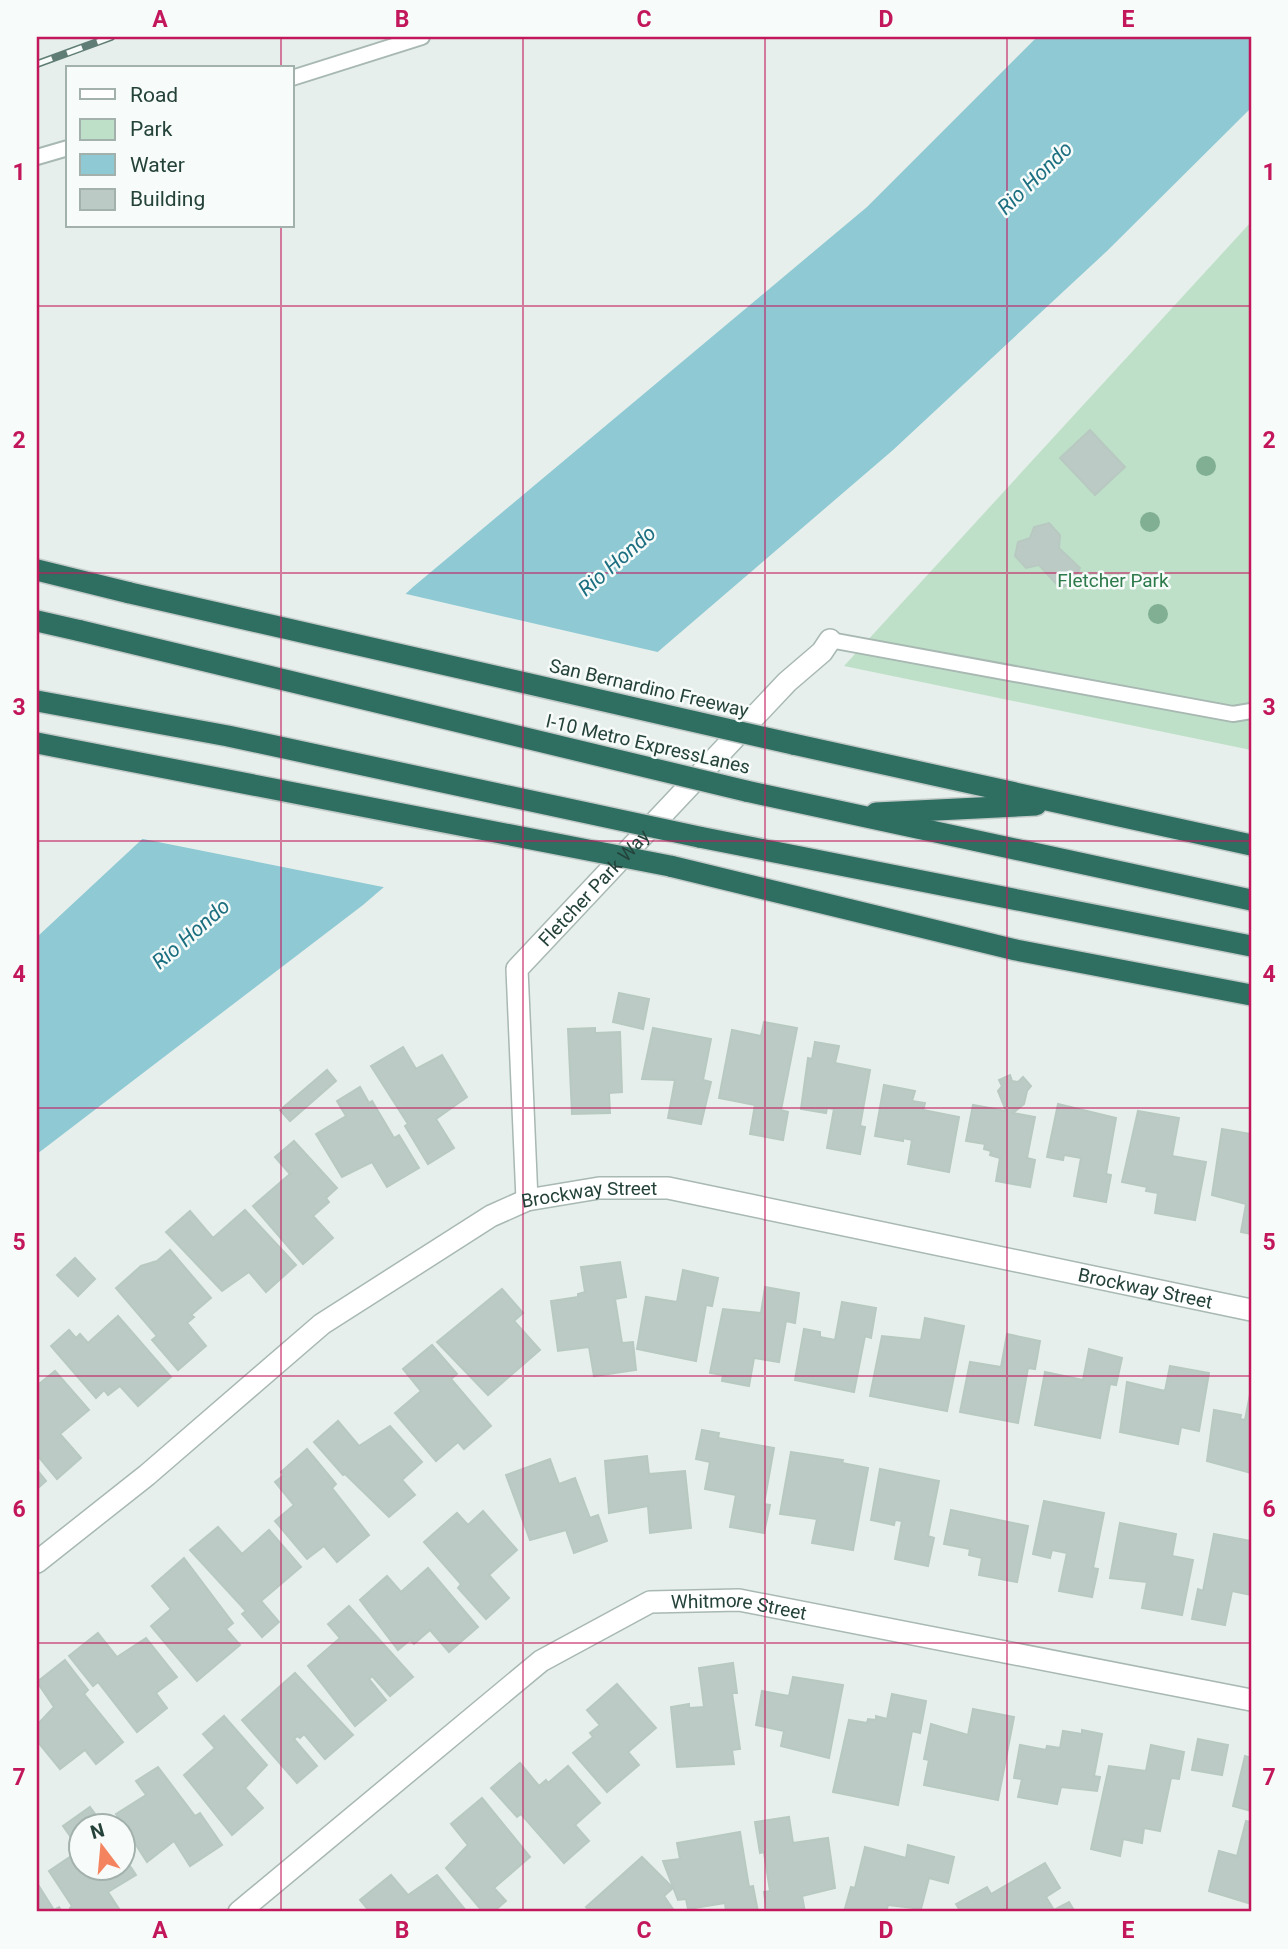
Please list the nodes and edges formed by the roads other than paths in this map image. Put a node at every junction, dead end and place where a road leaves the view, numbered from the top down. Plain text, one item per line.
1 (422, 37) edge
2 (294, 77) edge
3 (66, 149) edge
4 (37, 157) edge
5 (37, 570) edge
6 (37, 621) edge
7 (830, 640) joint
8 (37, 701) edge
9 (1251, 711) edge
10 (37, 743) edge
11 (1066, 804) junction
12 (848, 814) junction
13 (1251, 845) edge
14 (1251, 901) edge
15 (1251, 946) edge
16 (1251, 995) edge
17 (527, 1200) junction
18 (1251, 1310) edge
19 (37, 1562) edge
20 (1251, 1700) edge
21 (239, 1912) edge

1 - 2 lane
3 - 4 lane
5 - 11 highway, San Bernardino Freeway, bridge
6 - 12 highway, I-10 Metro ExpressLanes, bridge
7 - 9 lane
7 - 17 street, Fletcher Park Way
8 - 15 highway, bridge
10 - 16 highway, bridge
11 - 12 highway
11 - 13 highway, San Bernardino Freeway
12 - 14 highway, I-10 Metro ExpressLanes
17 - 18 street, Brockway Street
17 - 19 street, Brockway Street
20 - 21 street, Whitmore Street

